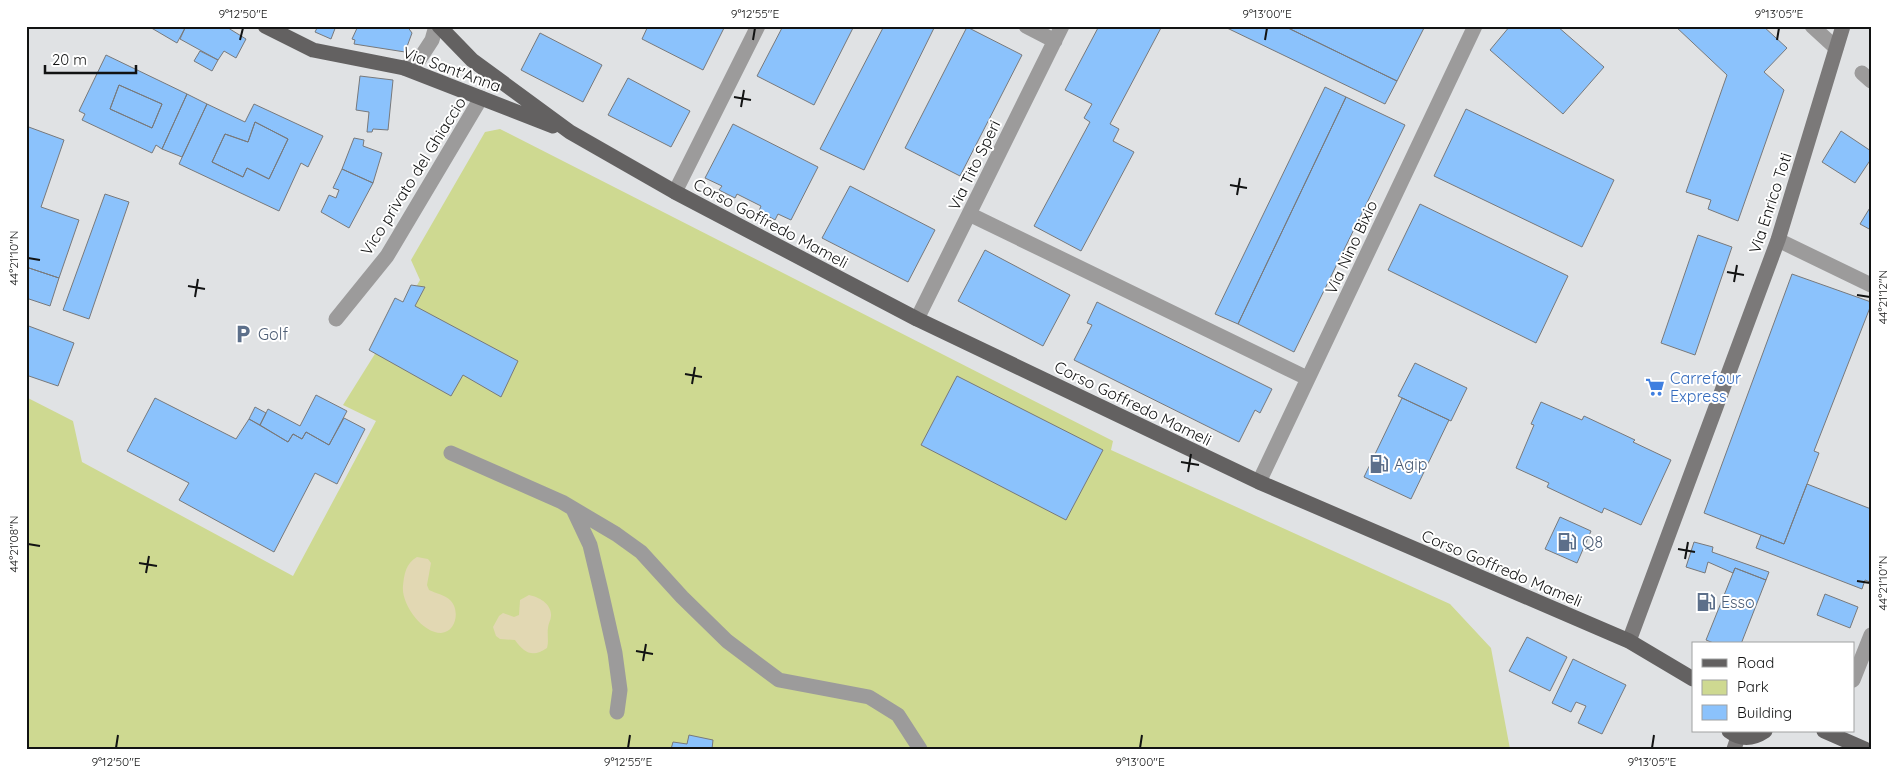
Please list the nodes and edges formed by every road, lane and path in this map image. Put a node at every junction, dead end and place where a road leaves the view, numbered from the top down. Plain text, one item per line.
1 (264, 26) edge
2 (437, 26) edge
3 (758, 26) edge
4 (1026, 26) edge
5 (1062, 26) edge
6 (1812, 26) edge
7 (1844, 26) edge
8 (1471, 27) edge
9 (1055, 42) junction
10 (1836, 48) junction
11 (404, 68) junction
12 (481, 98) junction
13 (570, 132) junction
14 (675, 192) junction
15 (969, 214) junction
16 (1778, 240) junction
17 (1871, 285) edge
18 (336, 319) dead end
19 (917, 319) junction
20 (1308, 378) junction
21 (451, 453) dead end
22 (1258, 482) junction
23 (573, 509) junction
24 (1871, 635) edge
25 (1629, 641) junction
26 (1692, 678) edge
27 (1854, 678) edge
28 (617, 712) dead end
29 (1764, 732) edge
30 (1830, 732) edge
31 (1734, 739) edge
32 (920, 749) edge
33 (1865, 749) edge

1 - 11 main road, Via Sant'Anna
2 - 11 street
2 - 13 main road
3 - 14 street
4 - 9 street
5 - 9 street, Via Tito Speri
6 - 10 street
7 - 10 street, Via Enrico Toti
8 - 20 street, Via Nino Bixio
9 - 15 street, Via Tito Speri
10 - 16 street, Via Enrico Toti
11 - 12 main road, Via Sant'Anna
12 - 13 main road, Via Sant'Anna
12 - 18 street, Vico privato del Ghiaccio
13 - 14 main road, Corso Goffredo Mameli
14 - 19 main road, Corso Goffredo Mameli
15 - 19 street, Via Tito Speri
15 - 20 street
16 - 17 street
16 - 25 street, Via Enrico Toti
19 - 22 main road, Corso Goffredo Mameli
20 - 22 street, Via Nino Bixio
21 - 23 street
22 - 25 main road, Corso Goffredo Mameli
23 - 28 street
23 - 32 street
24 - 27 street
25 - 26 main road, Corso Goffredo Mameli
29 - 31 main road
30 - 33 main road

